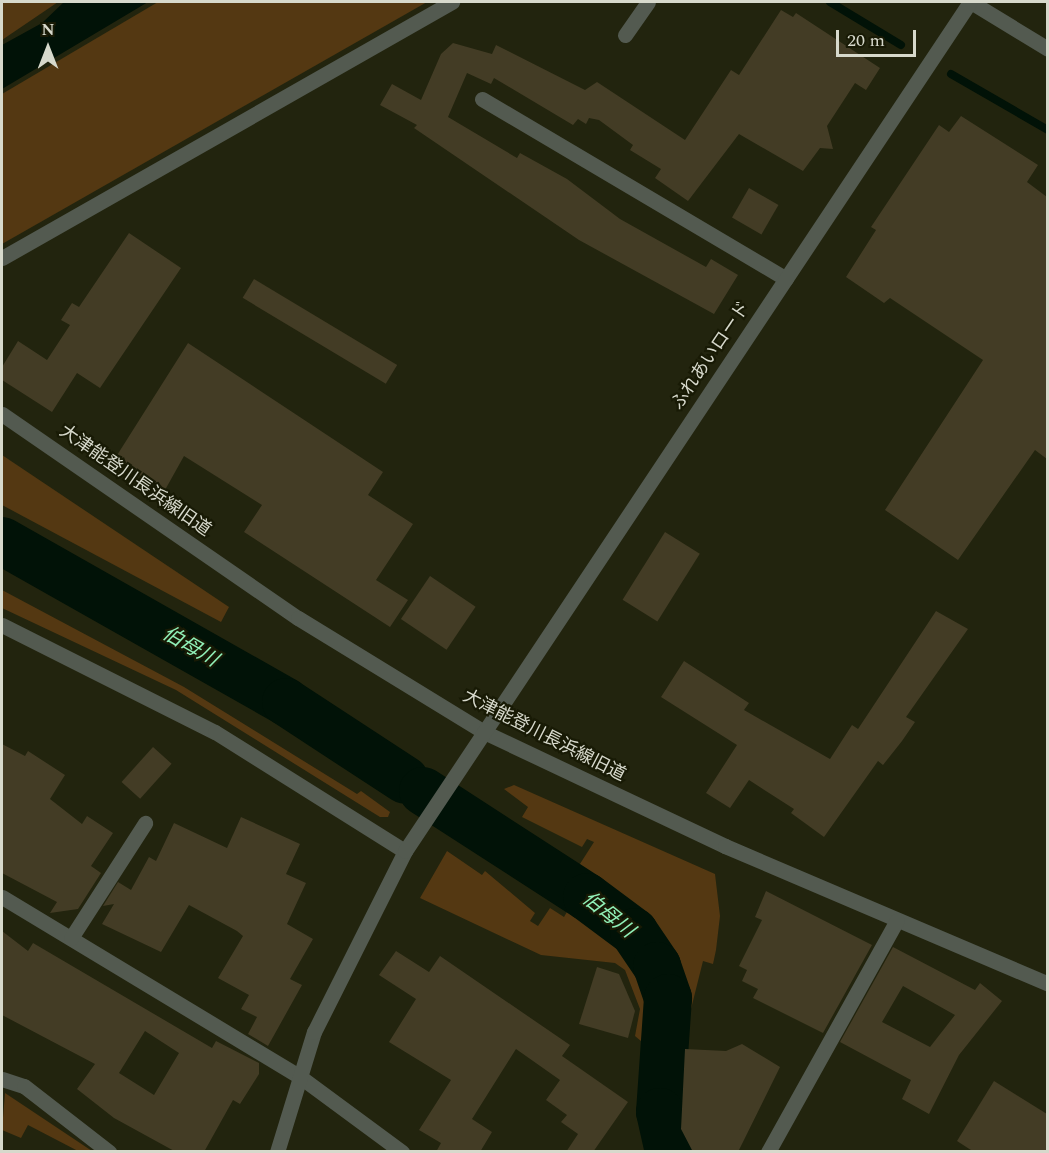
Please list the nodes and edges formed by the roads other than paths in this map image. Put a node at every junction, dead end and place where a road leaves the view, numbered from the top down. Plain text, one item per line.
1 (452, 2) edge
2 (648, 2) edge
3 (970, 2) edge
4 (625, 35) dead end
5 (1047, 49) edge
6 (482, 99) dead end
7 (2, 258) edge
8 (786, 279) junction
9 (2, 414) edge
10 (2, 625) edge
11 (484, 732) junction
12 (145, 823) dead end
13 (405, 851) junction
14 (2, 897) edge
15 (897, 920) junction
16 (71, 938) junction
17 (1047, 984) edge
18 (299, 1076) junction
19 (2, 1079) edge
20 (109, 1152) edge
21 (277, 1152) edge
22 (402, 1152) edge
23 (768, 1152) edge

1 - 7 street
2 - 4 street
3 - 5 street
3 - 8 street, ふれあいロード
6 - 8 street
8 - 11 street, ふれあいロード
9 - 11 street, 大津能登川長浜線旧道
10 - 13 street
11 - 13 street, ふれあいロード
11 - 15 street, 大津能登川長浜線旧道
12 - 16 street
13 - 18 street, ふれあいロード
14 - 16 street
15 - 17 street, 大津能登川長浜線旧道
15 - 23 street
16 - 18 street
18 - 21 street, ふれあいロード
18 - 22 street
19 - 20 street

